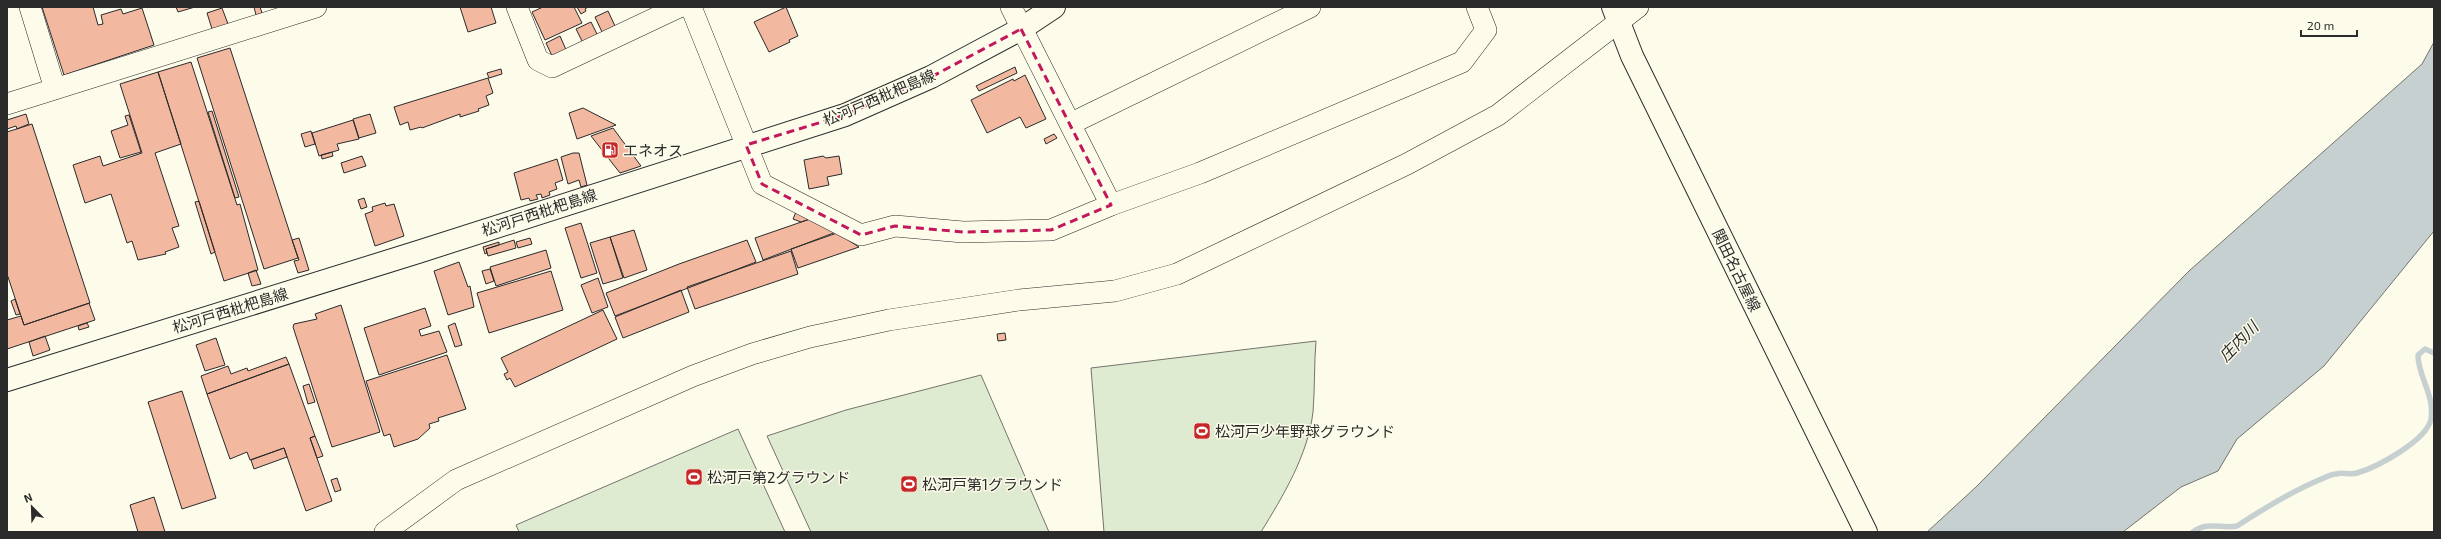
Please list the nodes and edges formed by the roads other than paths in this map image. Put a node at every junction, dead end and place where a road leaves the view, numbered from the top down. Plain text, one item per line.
1 (30, 7) edge
2 (316, 7) edge
3 (517, 7) edge
4 (679, 7) edge
5 (691, 7) edge
6 (1011, 7) edge
7 (1054, 7) edge
8 (1310, 7) edge
9 (1477, 7) edge
10 (1638, 7) edge
11 (1615, 14) edge
12 (1022, 28) junction
13 (55, 89) junction
14 (7, 104) edge
15 (1072, 123) junction
16 (746, 145) junction
17 (1111, 205) junction
18 (7, 380) edge
19 (385, 532) edge
20 (1866, 532) edge

1 - 13 street
2 - 13 street
3 - 4 street
5 - 16 street
6 - 12 street
7 - 12 main road, 松河戸西枇杷島線
8 - 15 street
9 - 17 street
10 - 11 street
11 - 19 street
11 - 20 main road, 関田名古屋線
12 - 15 street
12 - 16 main road, 松河戸西枇杷島線
13 - 14 street
15 - 17 street
16 - 17 street
16 - 18 main road, 松河戸西枇杷島線

